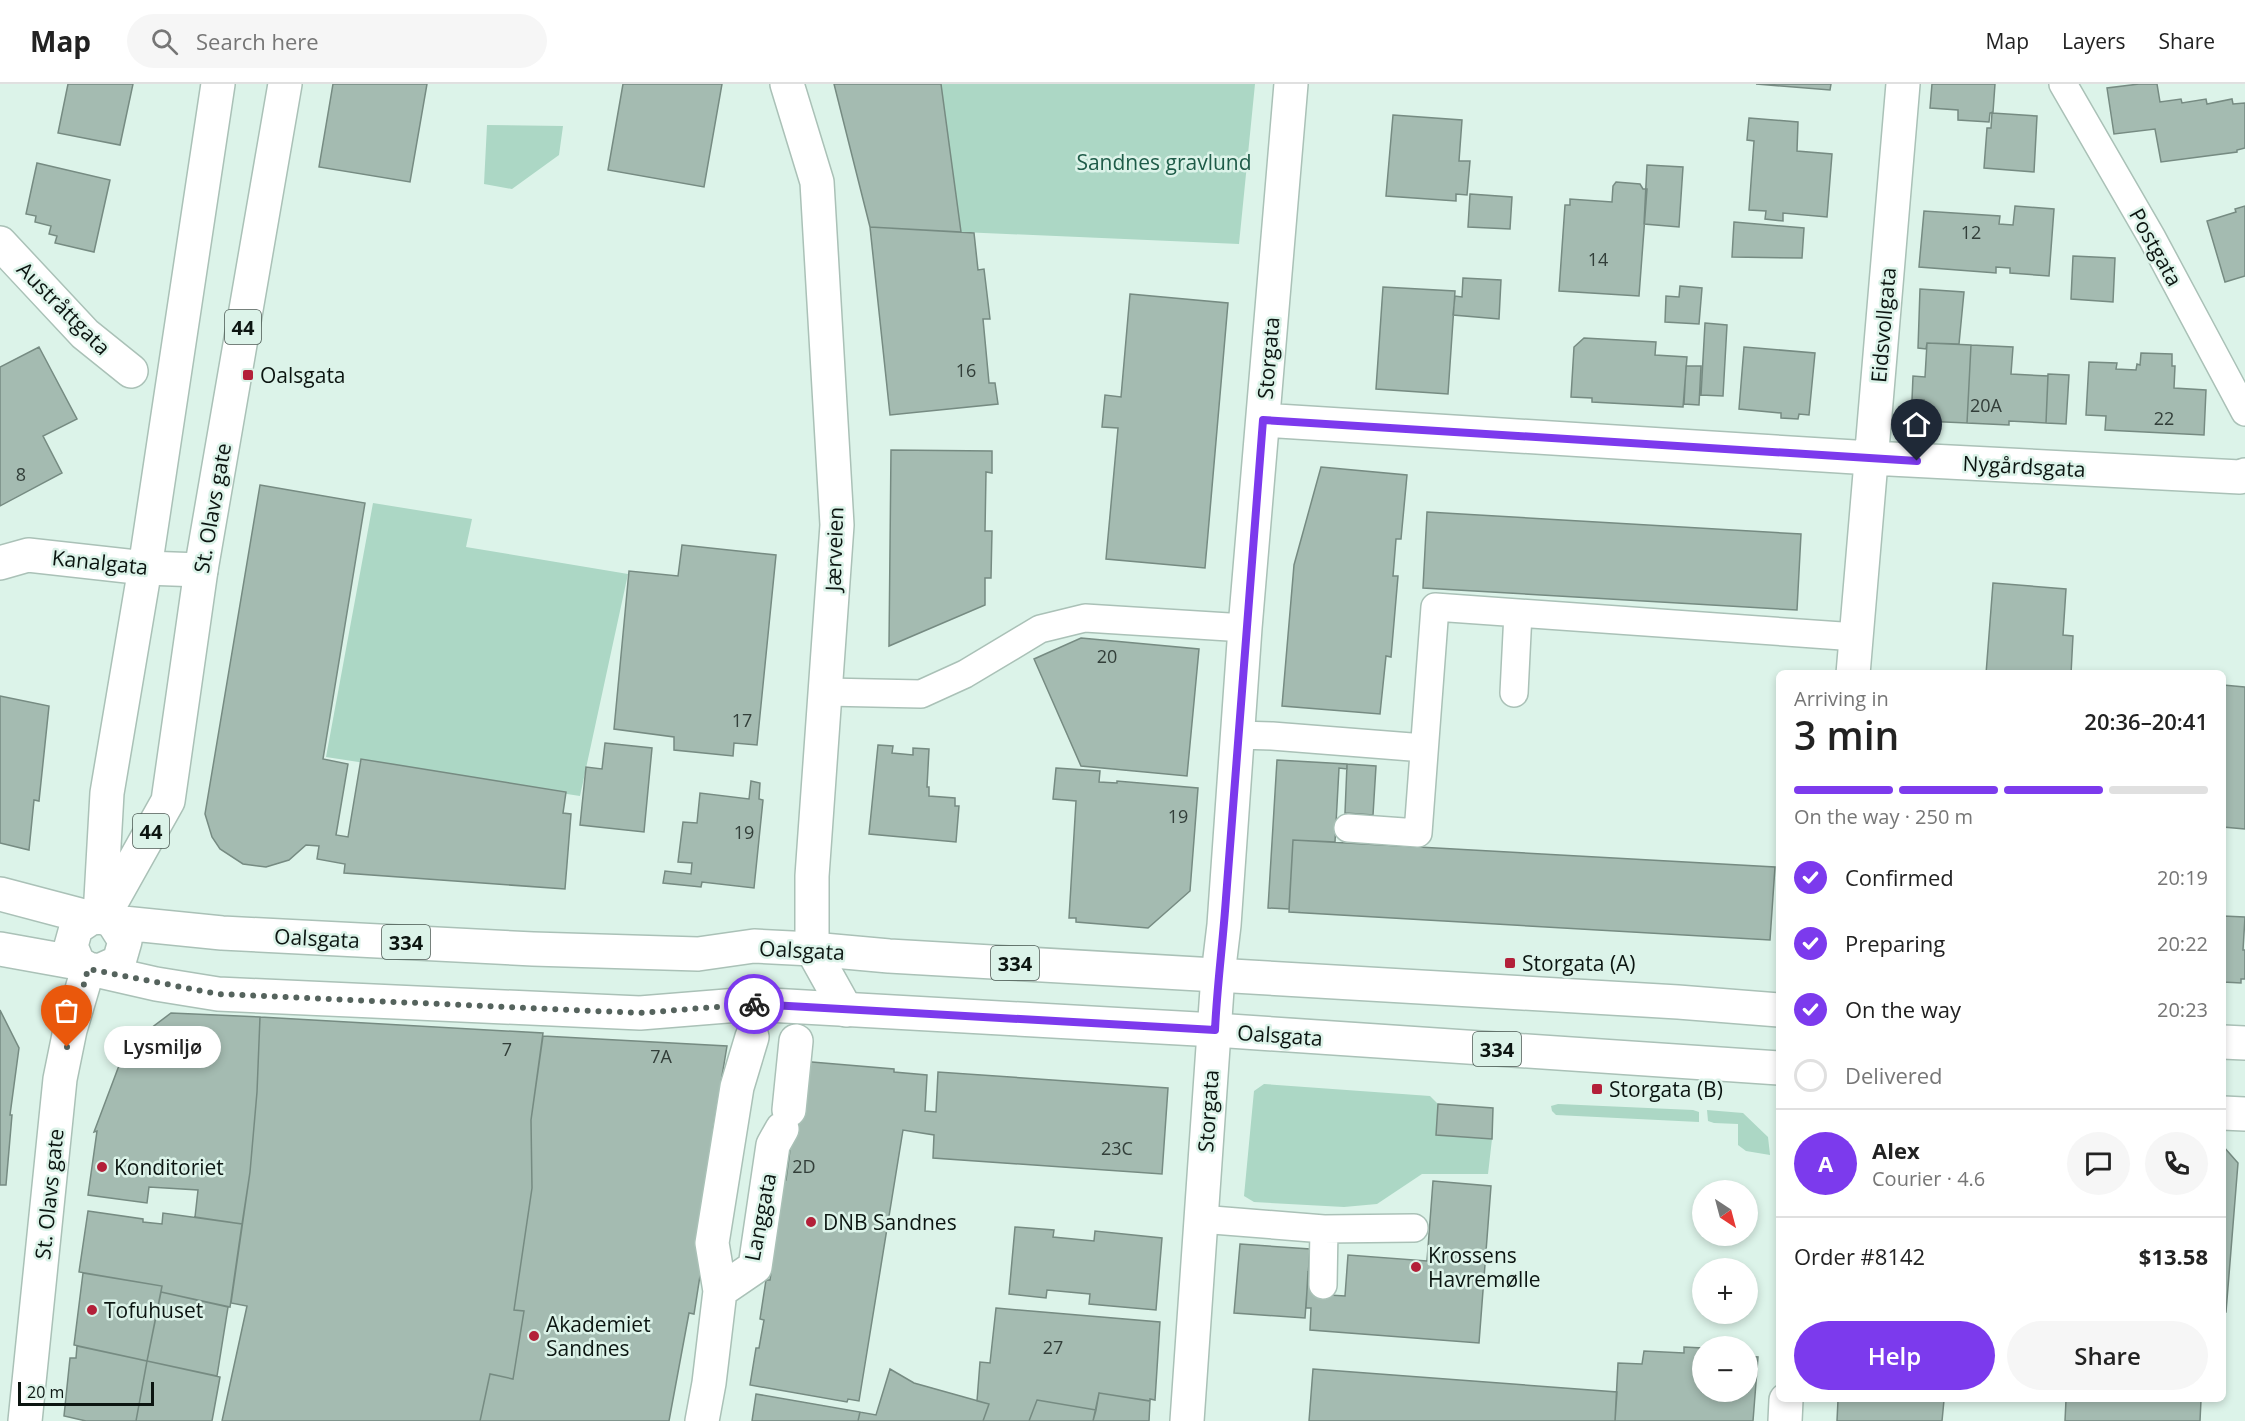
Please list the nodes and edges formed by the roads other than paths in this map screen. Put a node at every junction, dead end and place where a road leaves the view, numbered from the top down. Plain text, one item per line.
1 (218, 84) edge
2 (285, 84) edge
3 (786, 84) edge
4 (1291, 84) edge
5 (1903, 84) edge
6 (2062, 84) edge
7 (0, 243) edge
8 (131, 371) dead end
9 (2245, 412) edge
10 (1263, 420) junction
11 (1871, 459) junction
12 (2245, 475) edge
13 (0, 563) edge
14 (145, 568) junction
15 (201, 570) junction
16 (1518, 613) junction
17 (1245, 628) junction
18 (1856, 637) junction
19 (1852, 670) edge
20 (826, 692) junction
21 (1514, 693) dead end
22 (1238, 735) junction
23 (1424, 748) junction
24 (1348, 828) dead end
25 (0, 894) edge
26 (102, 919) junction
27 (0, 949) edge
28 (812, 949) junction
29 (88, 968) junction
30 (1218, 975) junction
31 (846, 1010) junction
32 (1776, 1010) edge
33 (1215, 1030) junction
34 (752, 1037) dead end
35 (796, 1041) dead end
36 (2226, 1042) edge
37 (2245, 1043) edge
38 (1776, 1068) edge
39 (2226, 1113) edge
40 (2245, 1114) edge
41 (732, 1125) junction
42 (778, 1126) junction
43 (1200, 1219) junction
44 (1414, 1228) dead end
45 (1324, 1229) junction
46 (1323, 1286) dead end
47 (720, 1291) junction
48 (1786, 1402) edge
49 (25, 1421) edge
50 (702, 1421) edge
51 (1187, 1421) edge
52 (1785, 1421) edge

1 - 14 street, 44
2 - 15 street, St. Olavs gate / 44
3 - 20 street, Jærveien
4 - 10 street, Storgata
5 - 11 street, Eidsvollgata
6 - 9 lane, Postgata
7 - 8 street, Austråttgata
10 - 11 street, Nygårdsgata
10 - 17 street, Storgata
11 - 12 street, Nygårdsgata
11 - 18 street, Eidsvollgata
13 - 14 street, Kanalgata
14 - 15 street, Kanalgata
14 - 26 street, 44
15 - 26 street, St. Olavs gate / 44
16 - 18 lane
16 - 21 lane
16 - 23 lane
17 - 20 lane
17 - 22 street, Storgata
18 - 19 street, Eidsvollgata
20 - 28 street, Jærveien
22 - 23 lane
22 - 30 street, Storgata
23 - 24 lane
25 - 26 street, Oalsgata
26 - 28 street, Oalsgata / 334
26 - 29 street, St. Olavs gate / 44
26 - 29 street, 44
27 - 29 street, Oalsgata
28 - 30 street, Oalsgata / 334
28 - 31 street, Jærveien
29 - 31 street, Oalsgata / 334
29 - 49 street, St. Olavs gate
30 - 32 street, Oalsgata / 334
30 - 33 street, Storgata
31 - 33 street, Oalsgata / 334
33 - 38 street, Oalsgata / 334
33 - 43 street, Storgata
34 - 41 street, Langgata
35 - 42 street, Langgata
36 - 37 street
39 - 40 street
41 - 42 street
41 - 47 street, Langgata
42 - 47 street, Langgata
43 - 45 lane
43 - 51 street, Storgata
44 - 45 lane
45 - 46 lane
47 - 50 street, Langgata
48 - 52 street

